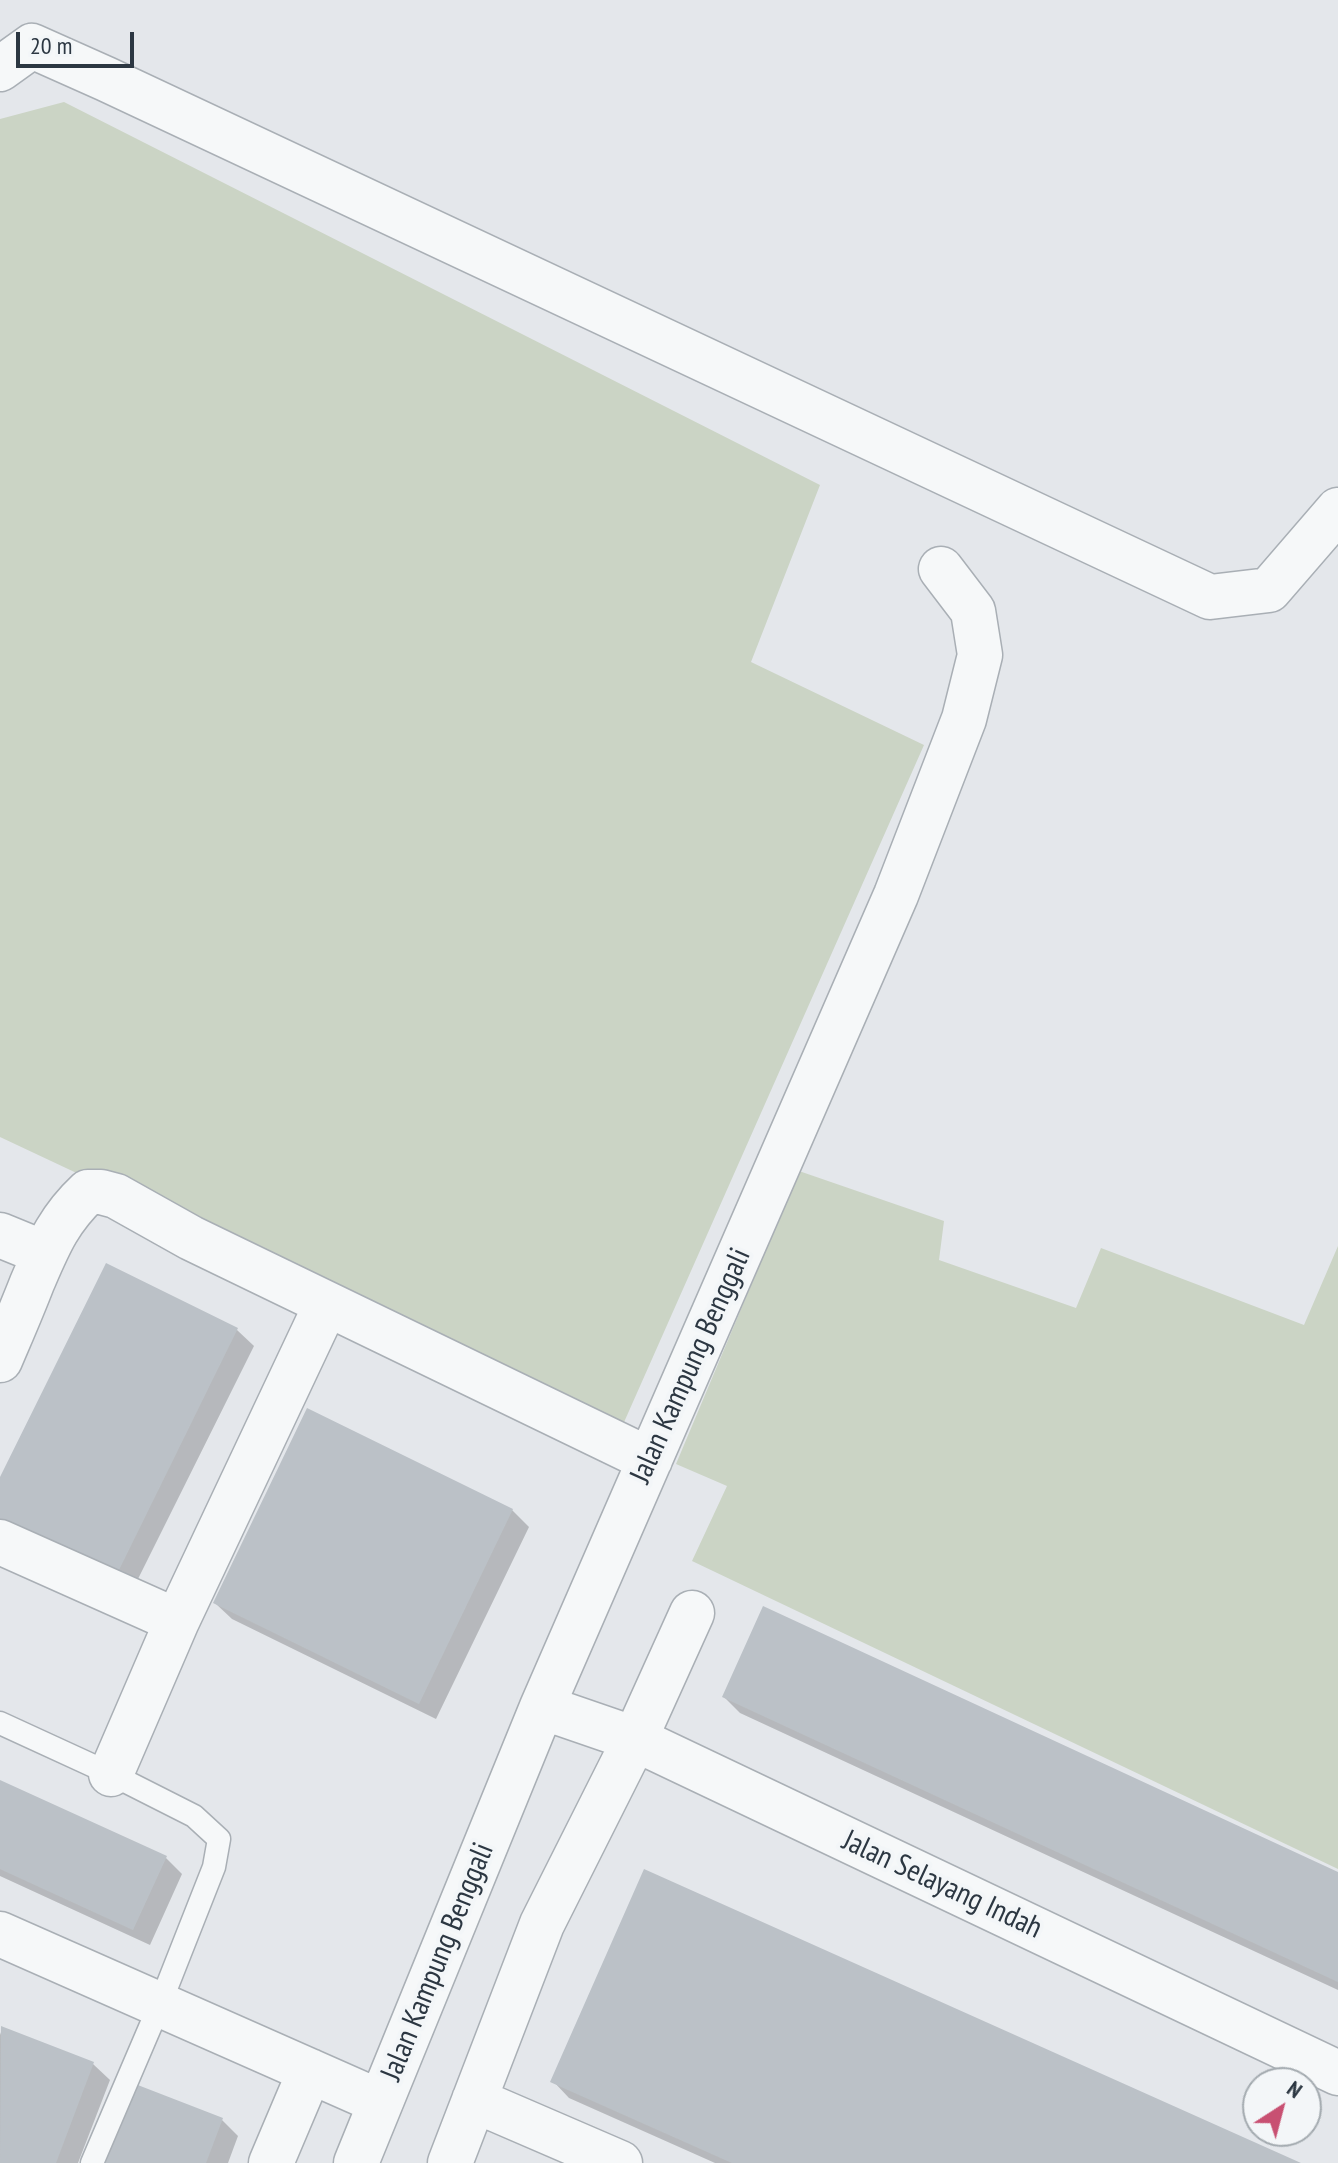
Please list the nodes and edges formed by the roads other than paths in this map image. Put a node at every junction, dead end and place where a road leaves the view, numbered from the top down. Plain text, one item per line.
1 (0, 69) edge
2 (1338, 510) edge
3 (941, 569) dead end
4 (0, 1235) edge
5 (44, 1253) junction
6 (326, 1305) junction
7 (0, 1360) edge
8 (650, 1460) junction
9 (0, 1542) edge
10 (692, 1613) dead end
11 (177, 1621) junction
12 (542, 1707) junction
13 (0, 1723) edge
14 (635, 1739) junction
15 (111, 1774) junction
16 (3, 1943) edge
17 (160, 2004) junction
18 (310, 2071) junction
19 (1338, 2073) edge
20 (474, 2100) junction
21 (380, 2102) junction
22 (92, 2163) edge
23 (271, 2163) edge
24 (356, 2163) edge
25 (450, 2163) edge
26 (620, 2163) edge

1 - 2 street
3 - 8 street, Jalan Kampung Benggali
4 - 5 street
5 - 6 street
5 - 7 street
6 - 8 street
6 - 11 street
8 - 12 street, Jalan Kampung Benggali
9 - 11 street
10 - 14 street
11 - 15 street
12 - 14 street, Jalan Selayang Indah
12 - 21 street, Jalan Kampung Benggali
13 - 15 lane
14 - 19 street, Jalan Selayang Indah
14 - 20 street
15 - 17 lane
16 - 17 street
17 - 18 street
17 - 22 lane
18 - 21 street
18 - 23 street
20 - 25 street
20 - 26 street
21 - 24 street, Jalan Kampung Benggali

